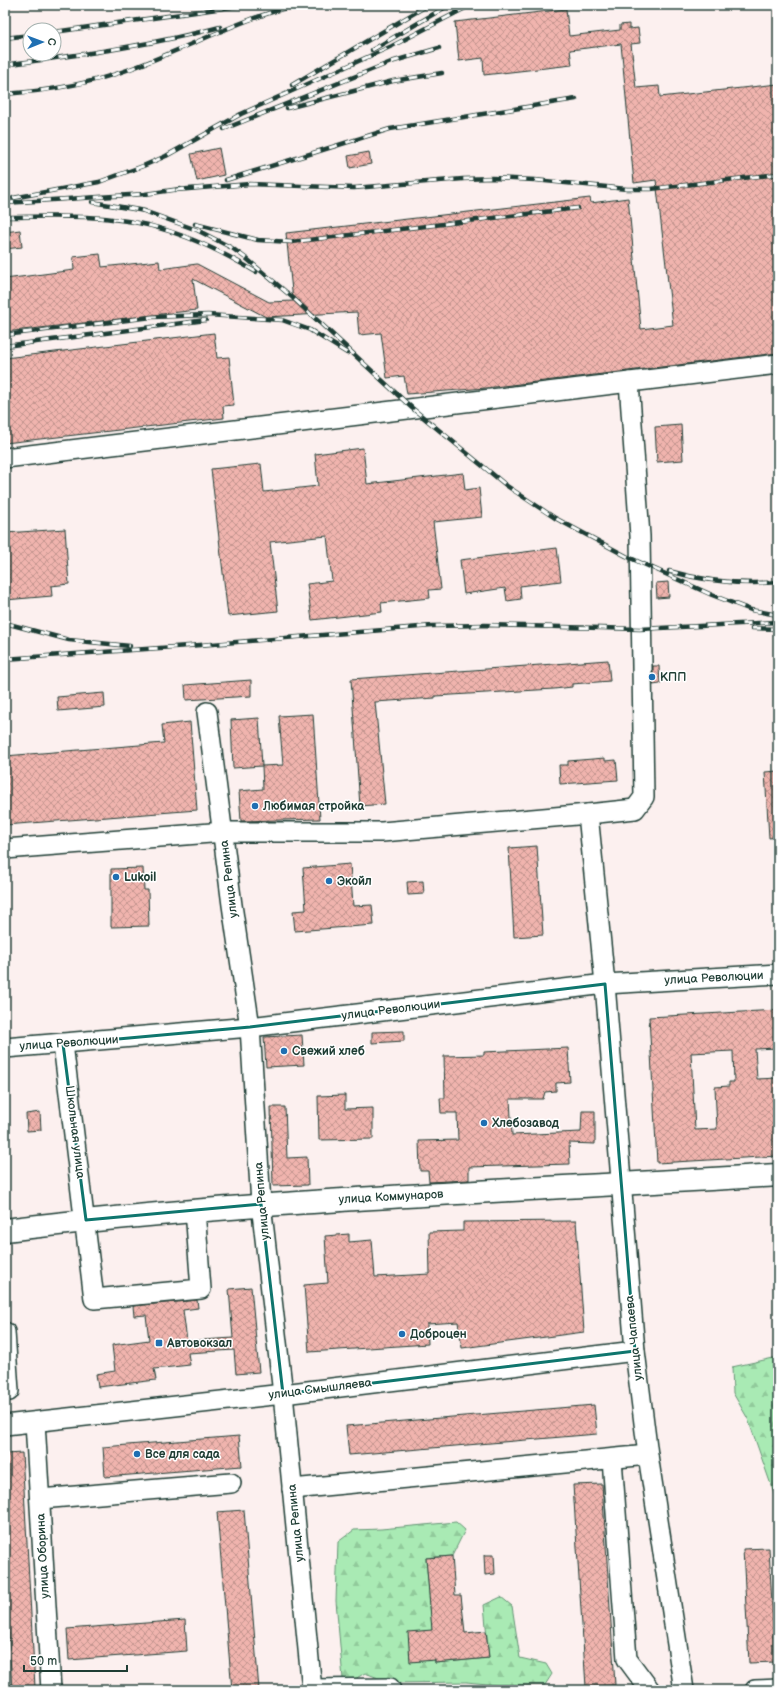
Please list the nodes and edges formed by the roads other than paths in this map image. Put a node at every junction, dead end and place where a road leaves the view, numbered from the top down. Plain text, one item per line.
1 (778, 364) edge
2 (629, 382) junction
3 (5, 458) edge
4 (207, 712) dead end
5 (588, 814) junction
6 (224, 832) junction
7 (5, 849) edge
8 (778, 974) edge
9 (605, 984) junction
10 (250, 1027) junction
11 (63, 1044) junction
12 (5, 1048) edge
13 (778, 1175) edge
14 (620, 1185) junction
15 (261, 1204) junction
16 (194, 1210) junction
17 (86, 1220) junction
18 (5, 1230) edge
19 (5, 1332) edge
20 (635, 1351) junction
21 (9, 1391) dead end
22 (283, 1394) junction
23 (35, 1422) junction
24 (5, 1425) edge
25 (648, 1455) junction
26 (612, 1459) junction
27 (231, 1483) dead end
28 (292, 1489) junction
29 (40, 1499) junction
30 (778, 1689) edge
31 (51, 1690) edge
32 (312, 1690) edge
33 (391, 1690) edge
34 (650, 1690) edge
35 (684, 1690) edge
36 (755, 1690) edge

1 - 2 street
2 - 3 street
2 - 5 street
4 - 6 street, улица Репина
5 - 6 street
5 - 9 street, улица Чапаева
6 - 7 street
6 - 10 street, улица Репина
8 - 9 street, улица Революции
9 - 10 street, улица Революции
9 - 14 street, улица Чапаева
10 - 11 street, улица Революции
10 - 15 street, улица Репина
11 - 12 street, улица Революции
11 - 17 street, Школьная улица
13 - 14 main road, улица Коммунаров
14 - 15 main road, улица Коммунаров
14 - 20 street, улица Чапаева
15 - 16 main road, улица Коммунаров
15 - 22 street, улица Репина
16 - 17 main road, улица Коммунаров
16 - 17 street, Школьная улица
17 - 18 main road, улица Коммунаров
19 - 21 street
20 - 22 street, улица Смышляева
20 - 25 street, улица Чапаева
22 - 23 street, улица Смышляева
22 - 28 street, улица Репина
23 - 24 street, улица Смышляева
23 - 29 street, улица Оборина
25 - 26 street
25 - 35 street, улица Чапаева
26 - 28 street
26 - 34 street
27 - 29 street
28 - 32 street, улица Репина
29 - 31 street, улица Оборина
30 - 36 street
32 - 33 street

